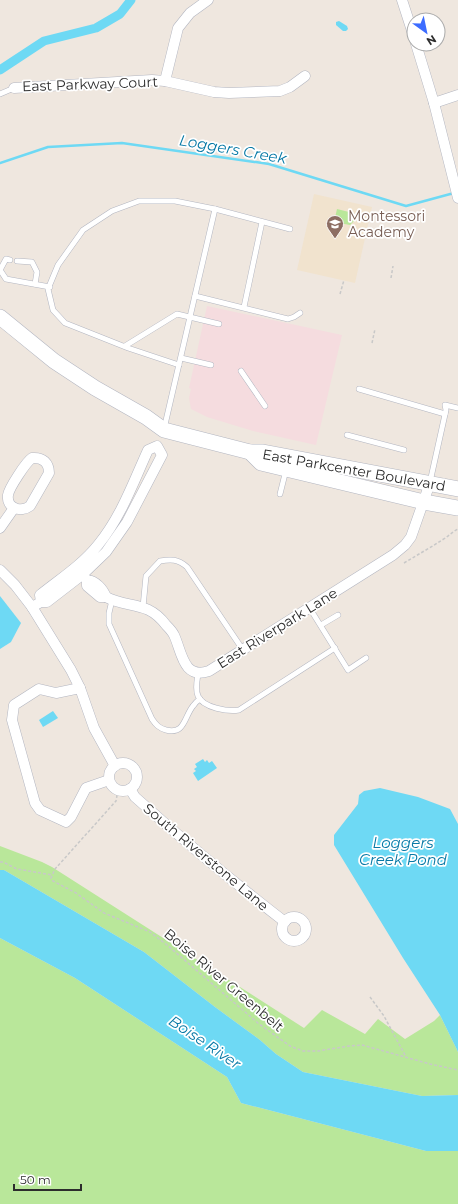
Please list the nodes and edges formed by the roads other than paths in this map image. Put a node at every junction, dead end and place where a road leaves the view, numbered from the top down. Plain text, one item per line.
1 (208, 0) edge
2 (402, 0) edge
3 (406, 12) edge
4 (418, 52) edge
5 (305, 76) dead end
6 (165, 81) junction
7 (14, 88) joint
8 (0, 94) edge
9 (458, 95) edge
10 (434, 103) junction
11 (458, 198) edge
12 (215, 209) junction
13 (262, 222) junction
14 (290, 229) dead end
15 (10, 260) dead end
16 (17, 261) dead end
17 (35, 284) junction
18 (50, 287) junction
19 (195, 296) junction
20 (244, 307) junction
21 (300, 313) dead end
22 (0, 317) edge
23 (190, 317) junction
24 (219, 324) dead end
25 (125, 346) junction
26 (181, 358) junction
27 (179, 364) junction
28 (211, 365) dead end
29 (241, 371) dead end
30 (359, 389) dead end
31 (265, 406) dead end
32 (458, 408) edge
33 (445, 414) junction
34 (164, 430) junction
35 (347, 435) dead end
36 (157, 446) junction
37 (404, 450) dead end
38 (250, 452) junction
39 (286, 469) junction
40 (430, 483) junction
41 (458, 489) edge
42 (280, 494) dead end
43 (424, 502) junction
44 (14, 508) junction
45 (458, 508) edge
46 (0, 528) edge
47 (0, 570) edge
48 (82, 574) junction
49 (109, 598) junction
50 (32, 607) junction
51 (143, 607) junction
52 (309, 607) junction
53 (338, 615) dead end
54 (321, 626) junction
55 (335, 648) junction
56 (243, 650) junction
57 (366, 658) dead end
58 (198, 674) junction
59 (80, 688) junction
60 (200, 699) junction
61 (115, 766) junction
62 (109, 780) junction
63 (130, 789) junction
64 (285, 922) dead end

1 - 6 street
2 - 3 street
4 - 10 street
5 - 6 street, East Parkway Court
6 - 7 street, East Parkway Court
7 - 8 lane
9 - 10 street
10 - 11 street
12 - 13 lane
12 - 18 lane
12 - 19 lane
13 - 14 lane
13 - 20 lane
15 - 17 lane
16 - 17 lane
17 - 18 lane
18 - 25 lane
19 - 20 lane
19 - 23 lane
20 - 21 lane
22 - 34 main road, East Parkcenter Boulevard
23 - 24 lane
23 - 25 lane
23 - 26 lane
25 - 27 lane
26 - 27 lane
26 - 28 lane
27 - 34 lane
29 - 31 lane
30 - 33 lane
32 - 33 lane
33 - 40 lane
34 - 36 street
34 - 38 main road, East Parkcenter Boulevard
35 - 37 lane
36 - 48 street
36 - 48 street
38 - 39 main road, East Parkcenter Boulevard
38 - 40 main road, East Parkcenter Boulevard
39 - 42 lane
39 - 43 main road, East Parkcenter Boulevard
40 - 41 main road, East Parkcenter Boulevard
40 - 43 street, East Riverpark Lane
43 - 45 main road, East Parkcenter Boulevard
43 - 52 street, East Riverpark Lane
44 - 44 street
44 - 46 street
47 - 50 street
48 - 49 street
48 - 50 street
49 - 51 street
49 - 60 lane
50 - 59 street
51 - 56 lane
51 - 58 street
52 - 54 lane
52 - 56 street, East Riverpark Lane
53 - 54 lane
54 - 55 lane
55 - 57 lane
55 - 60 lane
56 - 58 street, East Riverpark Lane
58 - 60 lane
59 - 61 street
59 - 62 street
61 - 62 street
61 - 63 street
62 - 63 street
63 - 64 street, South Riverstone Lane

